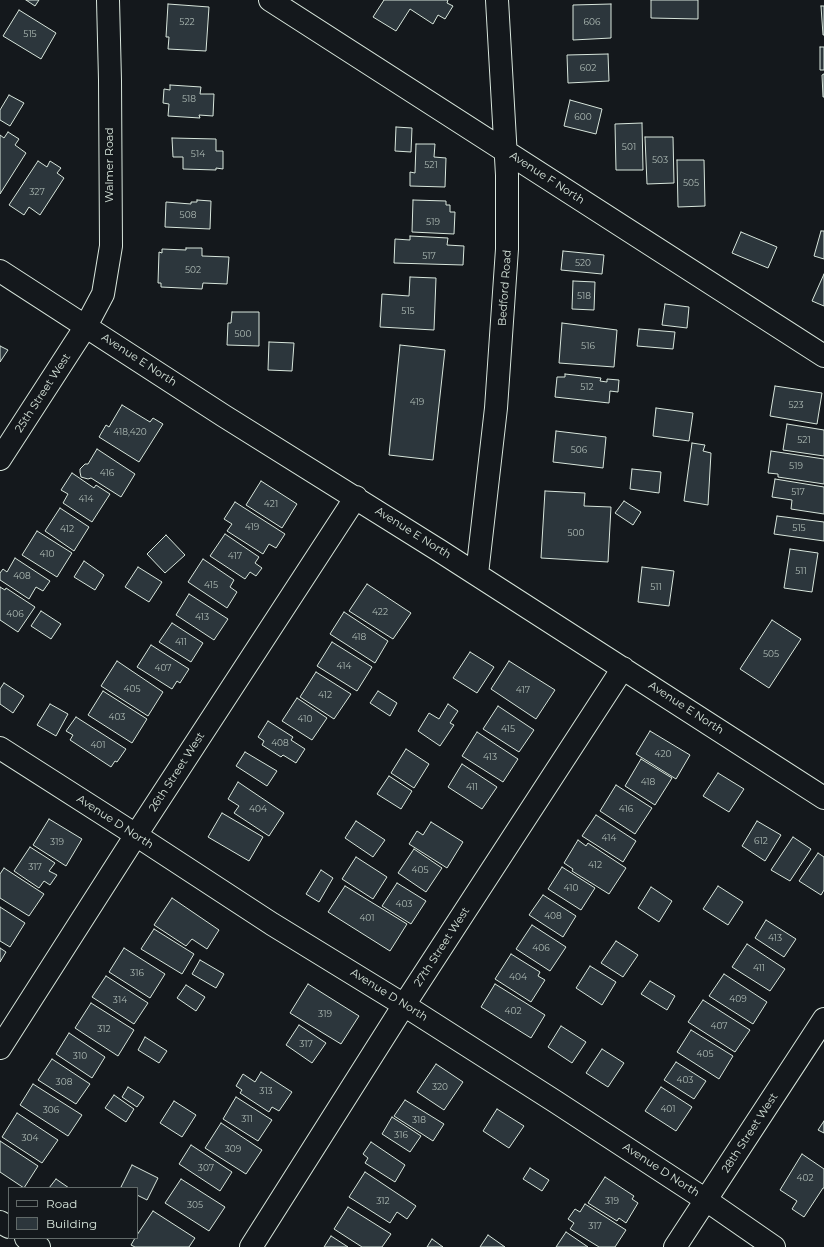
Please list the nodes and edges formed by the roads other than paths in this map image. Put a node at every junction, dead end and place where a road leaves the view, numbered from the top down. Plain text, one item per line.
1 (108, 0) edge
2 (270, 0) edge
3 (497, 0) edge
4 (506, 151) junction
5 (0, 271) edge
6 (86, 326) junction
7 (824, 356) edge
8 (0, 459) edge
9 (356, 497) junction
10 (477, 574) junction
11 (623, 668) junction
12 (0, 748) edge
13 (824, 798) edge
14 (136, 835) junction
15 (404, 1004) junction
16 (824, 1019) edge
17 (0, 1048) edge
18 (706, 1200) junction
19 (28, 1239) edge
20 (40, 1247) edge
21 (251, 1247) edge
22 (676, 1247) edge
23 (774, 1247) edge

1 - 6 street, Walmer Road
2 - 4 street, Avenue F North
3 - 4 street, Bedford Road
4 - 7 street, Avenue F North
4 - 10 street, Bedford Road
5 - 6 street, Avenue E North
6 - 8 street, 25th Street West
6 - 9 street, Avenue E North
9 - 10 street, Avenue E North
9 - 14 street, 26th Street West
10 - 11 street, Avenue E North
11 - 13 street, Avenue E North
11 - 15 street, 27th Street West
12 - 14 street, Avenue D North
14 - 15 street, Avenue D North
14 - 17 street, 26th Street West
15 - 18 street, Avenue D North
15 - 21 street, 27th Street West
16 - 18 street, 28th Street West
18 - 22 street, 28th Street West
18 - 23 street, Avenue D North
19 - 20 street

